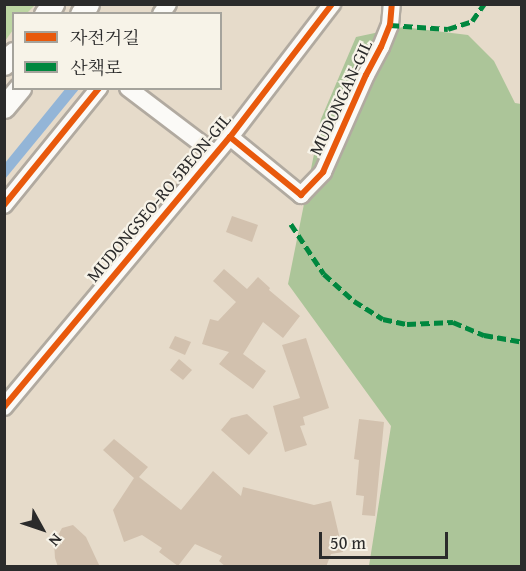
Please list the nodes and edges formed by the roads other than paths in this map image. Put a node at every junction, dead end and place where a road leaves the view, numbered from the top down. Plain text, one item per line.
1 (332, 4) edge
2 (392, 4) edge
3 (18, 90) edge
4 (97, 90) edge
5 (132, 90) edge
6 (4, 107) edge
7 (230, 137) junction
8 (215, 154) junction
9 (4, 205) edge
10 (6, 404) edge

1 - 7 street, MUDONGSEO-RO 5BEON-GIL
2 - 7 street, MUDONGAN-GIL
3 - 6 main road
4 - 9 street
5 - 8 street
7 - 8 street, MUDONGSEO-RO 5BEON-GIL
8 - 10 street, MUDONGSEO-RO 5BEON-GIL

